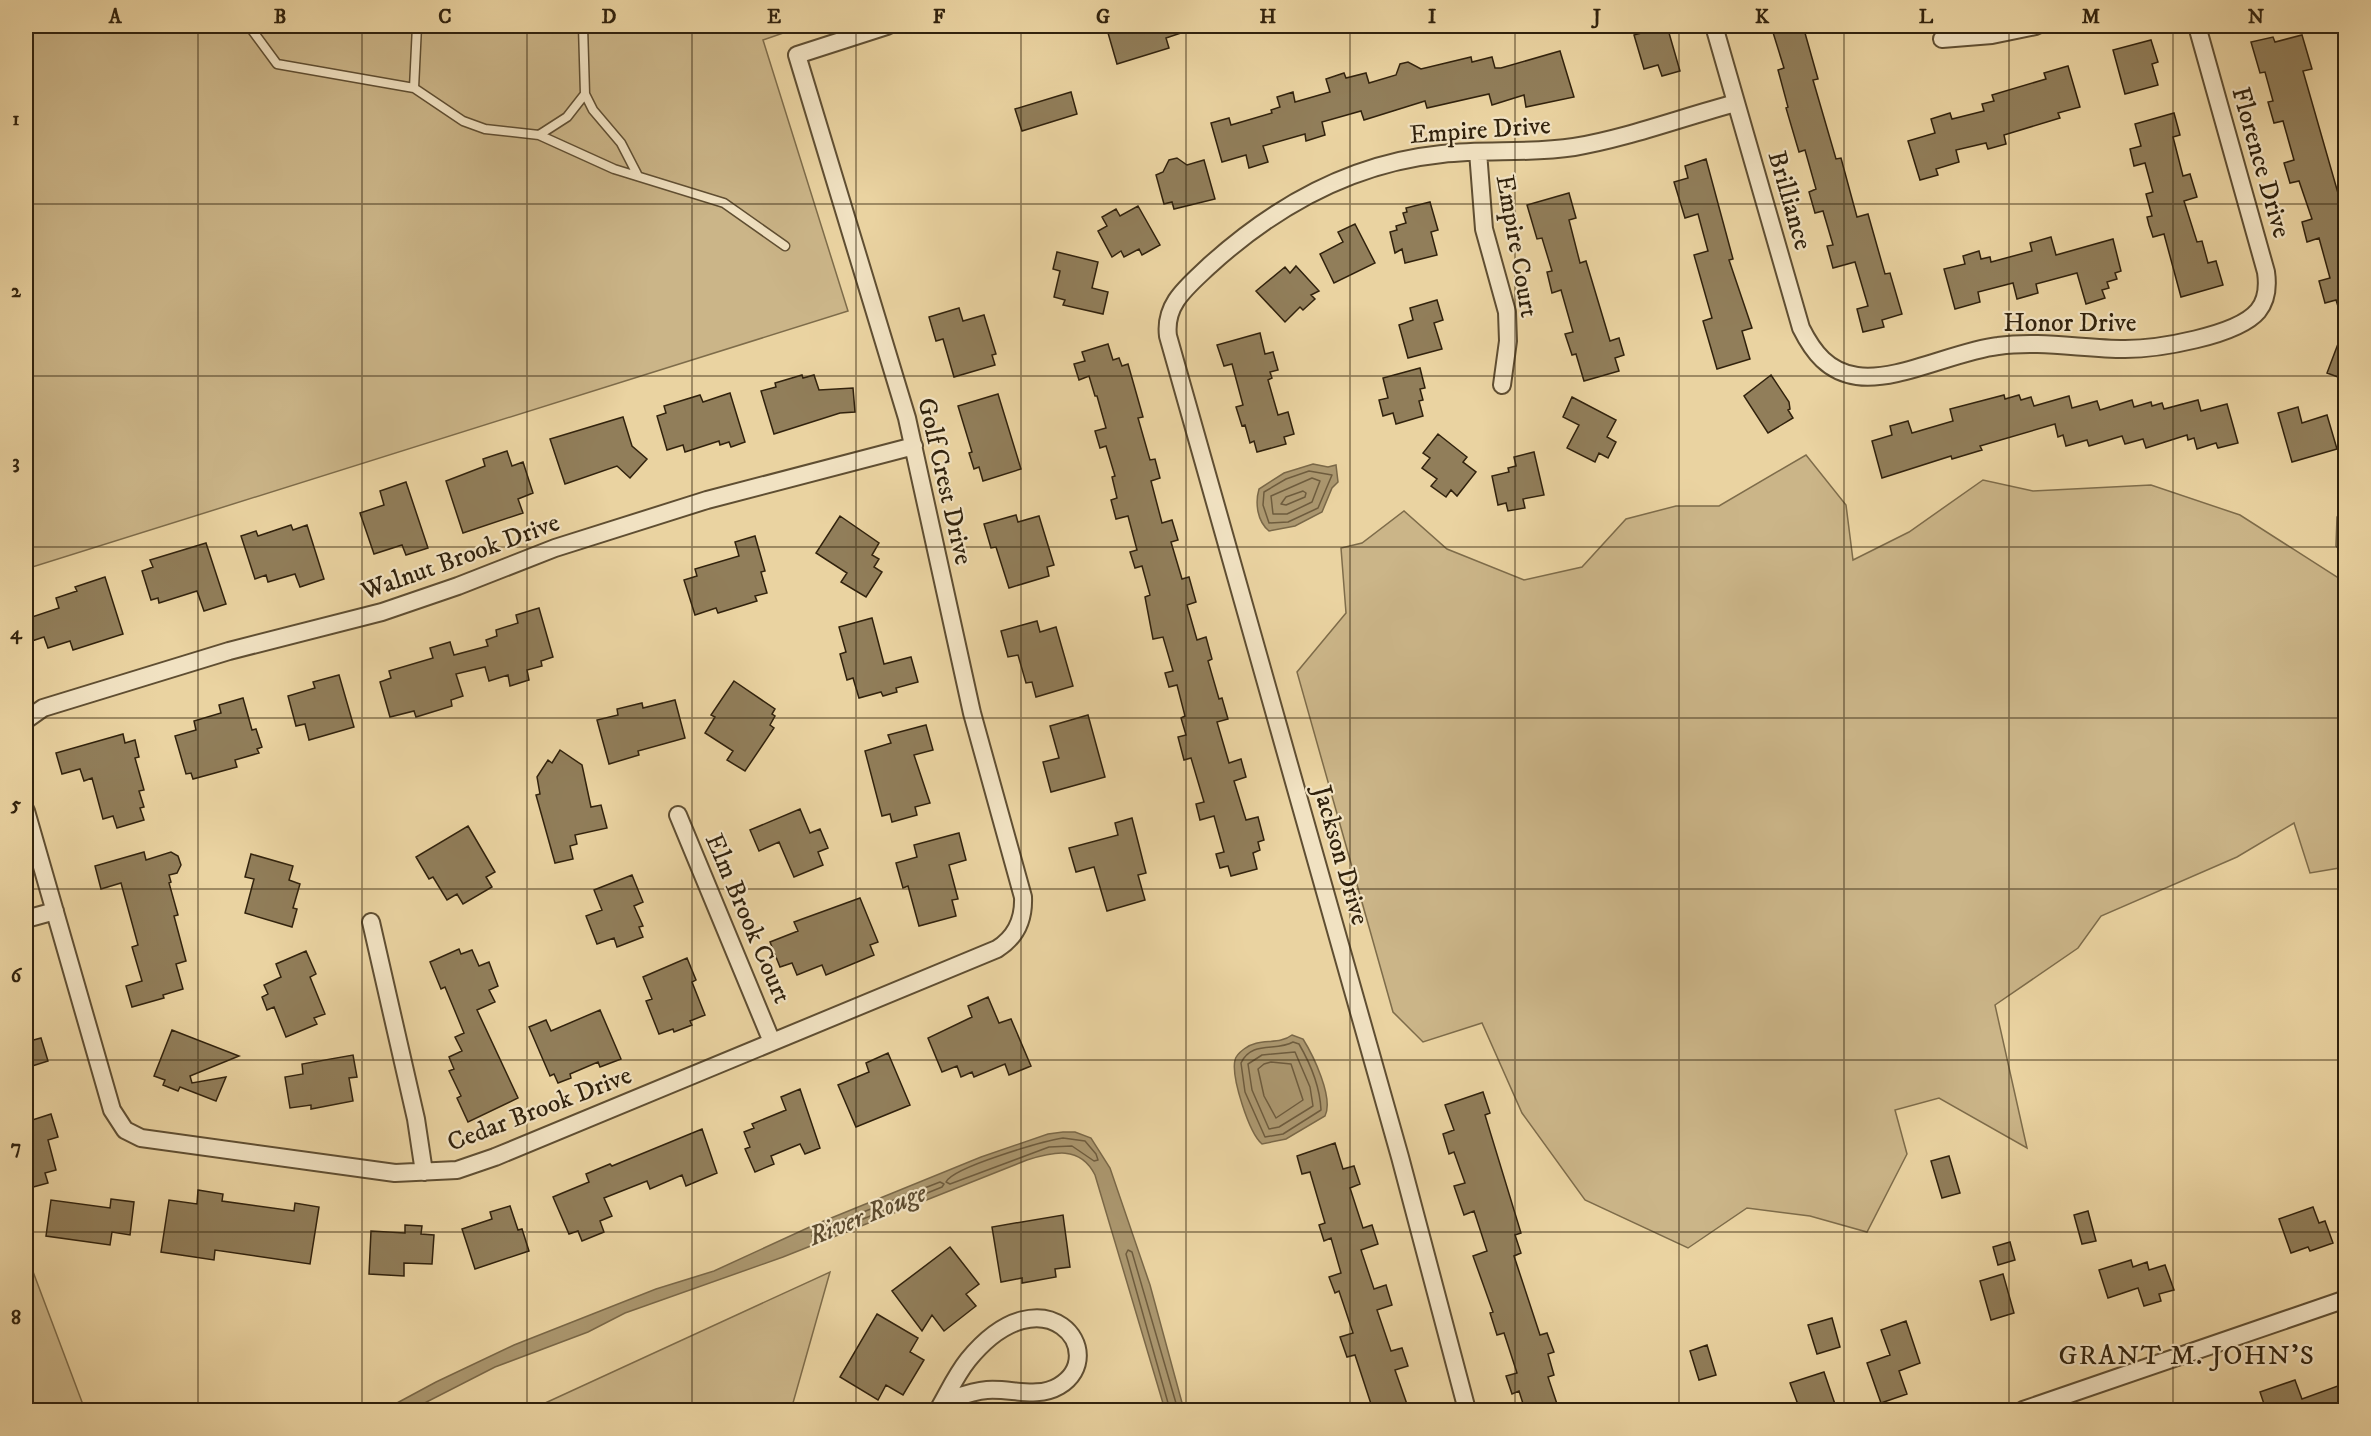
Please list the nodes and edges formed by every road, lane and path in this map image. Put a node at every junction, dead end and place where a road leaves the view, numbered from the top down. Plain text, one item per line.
1 (249, 26) edge
2 (417, 26) edge
3 (582, 26) edge
4 (887, 26) edge
5 (1714, 26) edge
6 (2036, 26) edge
7 (2197, 26) edge
8 (1942, 39) dead end
9 (414, 88) junction
10 (585, 94) junction
11 (1736, 102) junction
12 (539, 135) junction
13 (1478, 152) junction
14 (637, 174) junction
15 (785, 246) dead end
16 (2258, 311) joint
17 (1168, 315) joint
18 (1843, 372) joint
19 (1502, 385) dead end
20 (914, 446) junction
21 (26, 720) edge
22 (26, 811) edge
23 (678, 814) dead end
24 (55, 912) junction
25 (26, 919) edge
26 (371, 922) dead end
27 (1020, 923) joint
28 (772, 1041) junction
29 (424, 1172) junction
30 (2346, 1299) edge
31 (941, 1406) edge
32 (1467, 1410) edge
33 (2023, 1410) edge

1 - 9 lane
2 - 9 lane
3 - 10 lane
4 - 20 street, Golf Crest Drive
5 - 11 street, Brilliance
6 - 8 street
7 - 16 street, Florence Drive
9 - 12 lane
10 - 12 lane
10 - 14 lane
11 - 13 street, Empire Drive
11 - 18 street, Brilliance
12 - 14 lane
13 - 17 street, Empire Drive
13 - 19 street, Empire Court
14 - 15 lane
16 - 18 street, Honor Drive
17 - 32 street, Jackson Drive
20 - 21 street, Walnut Brook Drive
20 - 27 street, Golf Crest Drive
22 - 24 street
23 - 28 street, Elm Brook Court
24 - 25 street
24 - 29 street, Cedar Brook Drive
26 - 29 street
27 - 28 street, Cedar Brook Drive
28 - 29 street, Cedar Brook Drive
30 - 33 street
31 - 31 street

